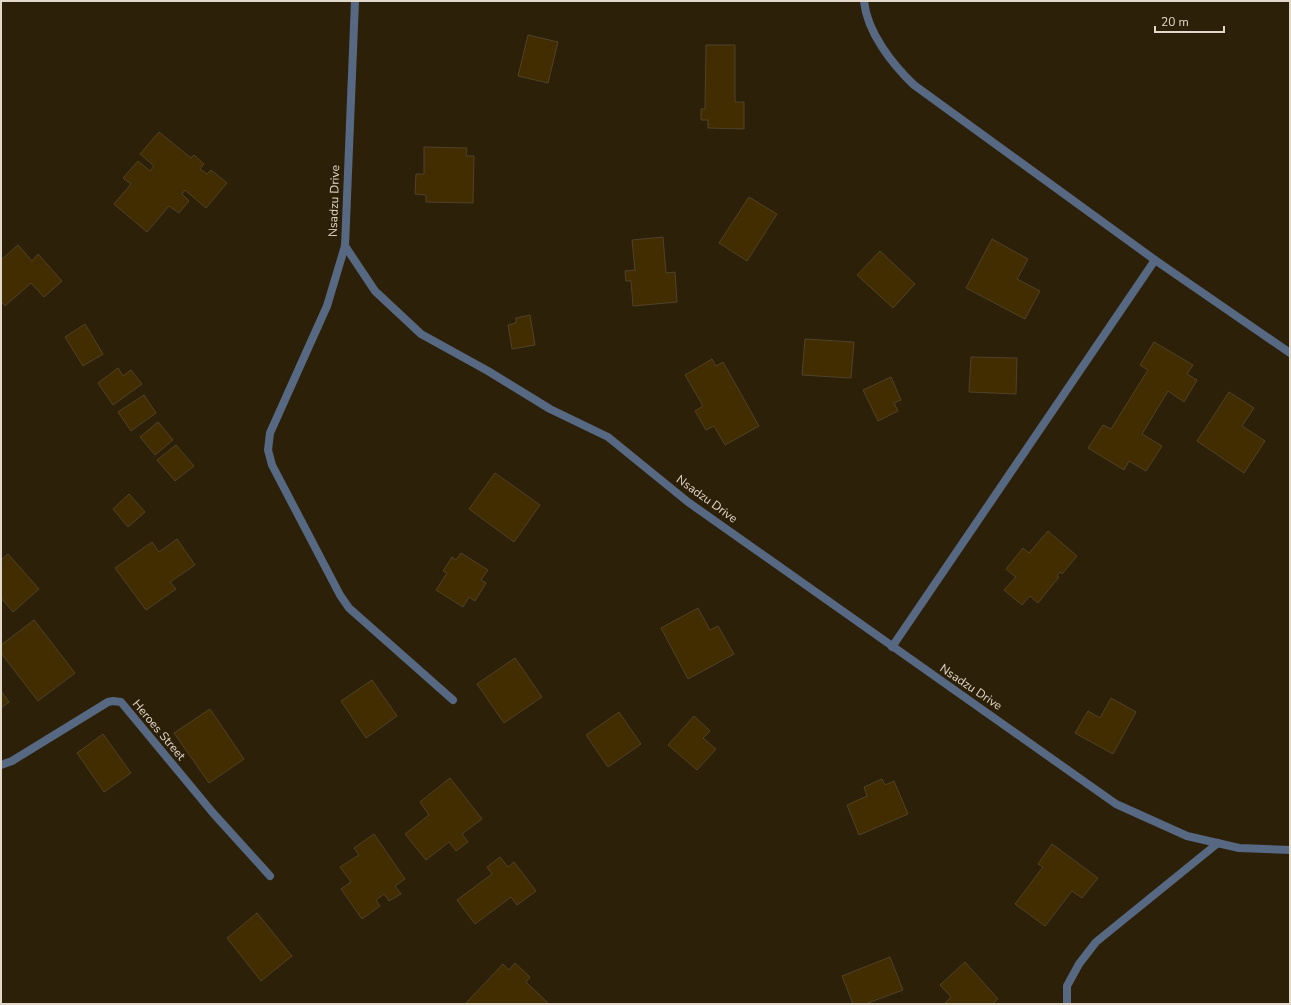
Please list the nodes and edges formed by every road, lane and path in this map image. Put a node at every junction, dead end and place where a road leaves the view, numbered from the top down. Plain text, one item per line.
1 (355, 1) edge
2 (864, 1) edge
3 (345, 246) junction
4 (1156, 260) junction
5 (1290, 352) edge
6 (892, 647) junction
7 (453, 700) dead end
8 (1, 765) edge
9 (1218, 843) junction
10 (1290, 850) edge
11 (270, 876) dead end
12 (1067, 1004) edge

1 - 3 street, Nsadzu Drive
2 - 4 street
3 - 6 street, Nsadzu Drive
3 - 7 street
4 - 5 street
4 - 6 street
6 - 9 street, Nsadzu Drive
8 - 11 street, Heroes Street
9 - 10 street, Nsadzu Drive
9 - 12 street

